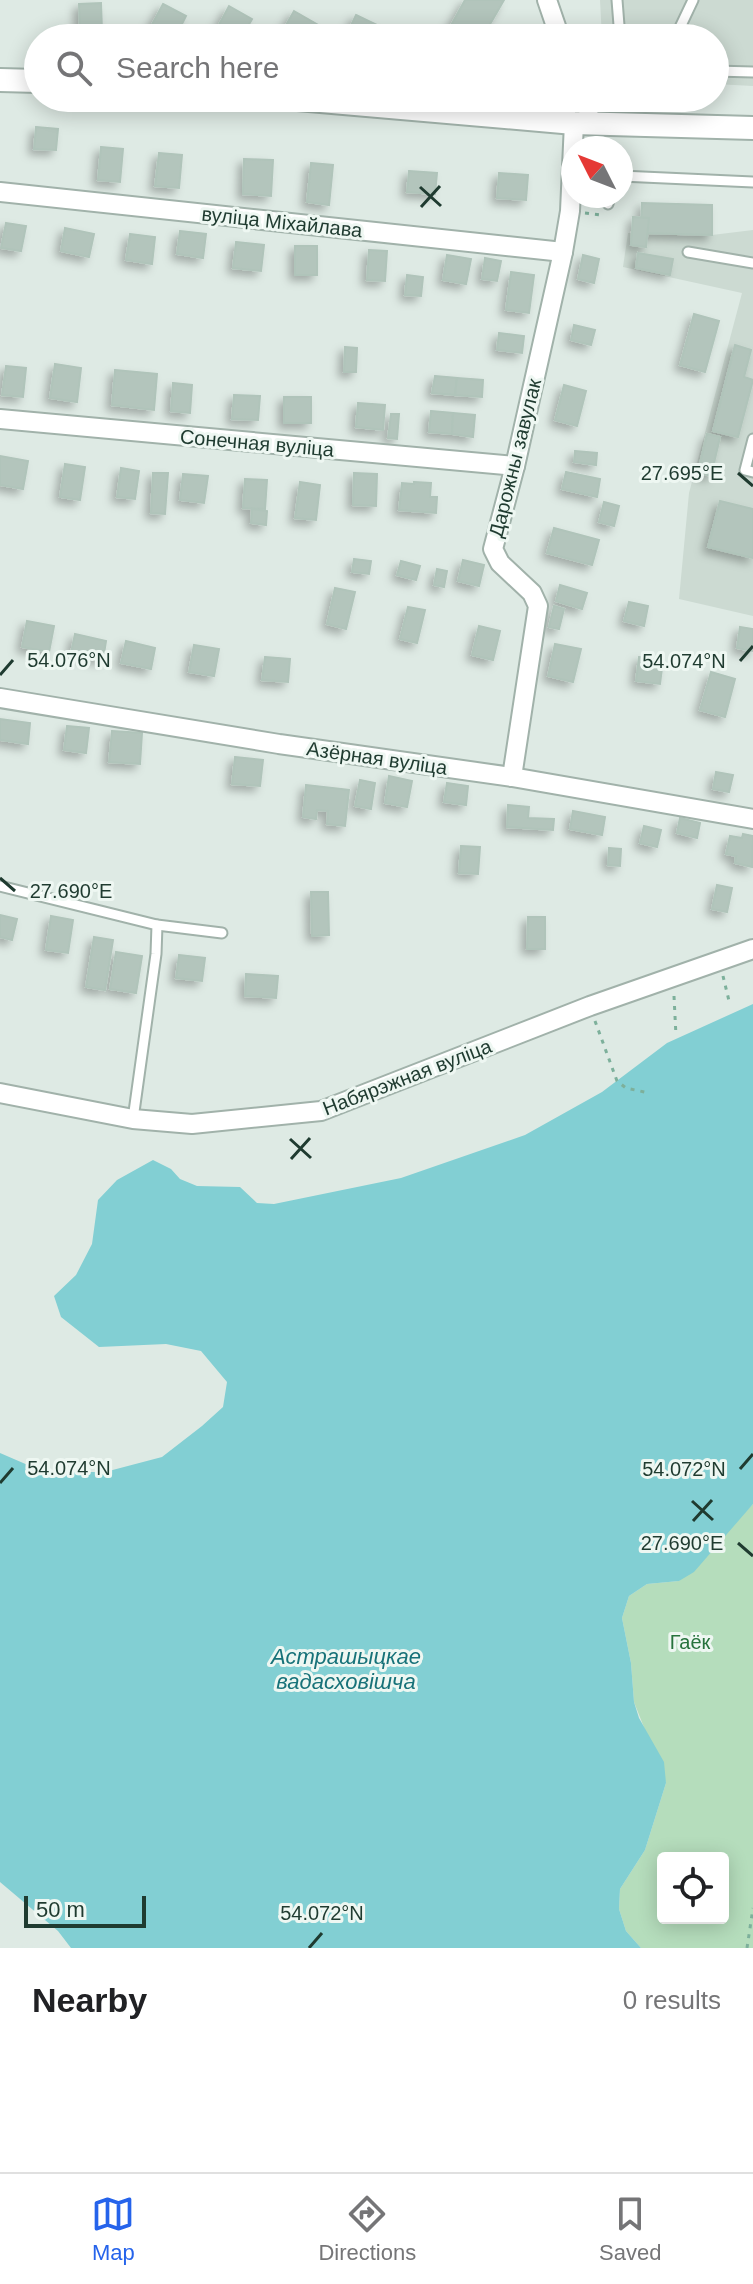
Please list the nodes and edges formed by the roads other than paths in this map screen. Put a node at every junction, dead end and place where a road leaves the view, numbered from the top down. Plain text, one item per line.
1 (547, 0) edge
2 (617, 0) edge
3 (693, 0) edge
4 (555, 24) edge
5 (619, 24) edge
6 (682, 24) edge
7 (729, 71) edge
8 (753, 72) edge
9 (0, 80) edge
10 (24, 81) edge
11 (458, 112) edge
12 (584, 112) edge
13 (581, 122) junction
14 (753, 128) edge
15 (633, 177) edge
16 (753, 182) edge
17 (0, 192) edge
18 (563, 252) junction
19 (688, 252) dead end
20 (753, 263) edge
21 (0, 419) edge
22 (753, 439) edge
23 (515, 466) junction
24 (753, 472) edge
25 (0, 698) edge
26 (512, 777) junction
27 (753, 819) edge
28 (0, 886) edge
29 (157, 925) junction
30 (222, 933) dead end
31 (753, 949) edge
32 (0, 1093) edge
33 (133, 1119) junction

1 - 4 street
2 - 5 lane
3 - 6 lane
7 - 8 lane
9 - 10 street
11 - 13 street
12 - 13 street, Дарожны завулак
13 - 14 street
13 - 18 street, Дарожны завулак
15 - 16 lane
17 - 18 street, вуліца Міхайлава
18 - 23 street, Дарожны завулак
19 - 20 lane
21 - 23 street, Сонечная вуліца
22 - 24 lane
23 - 26 street, Дарожны завулак
25 - 26 street, Азёрная вуліца
26 - 27 street, Азёрная вуліца
28 - 29 lane
29 - 30 lane
29 - 33 lane
31 - 33 street, Набярэжная вуліца
32 - 33 street, Набярэжная вуліца

